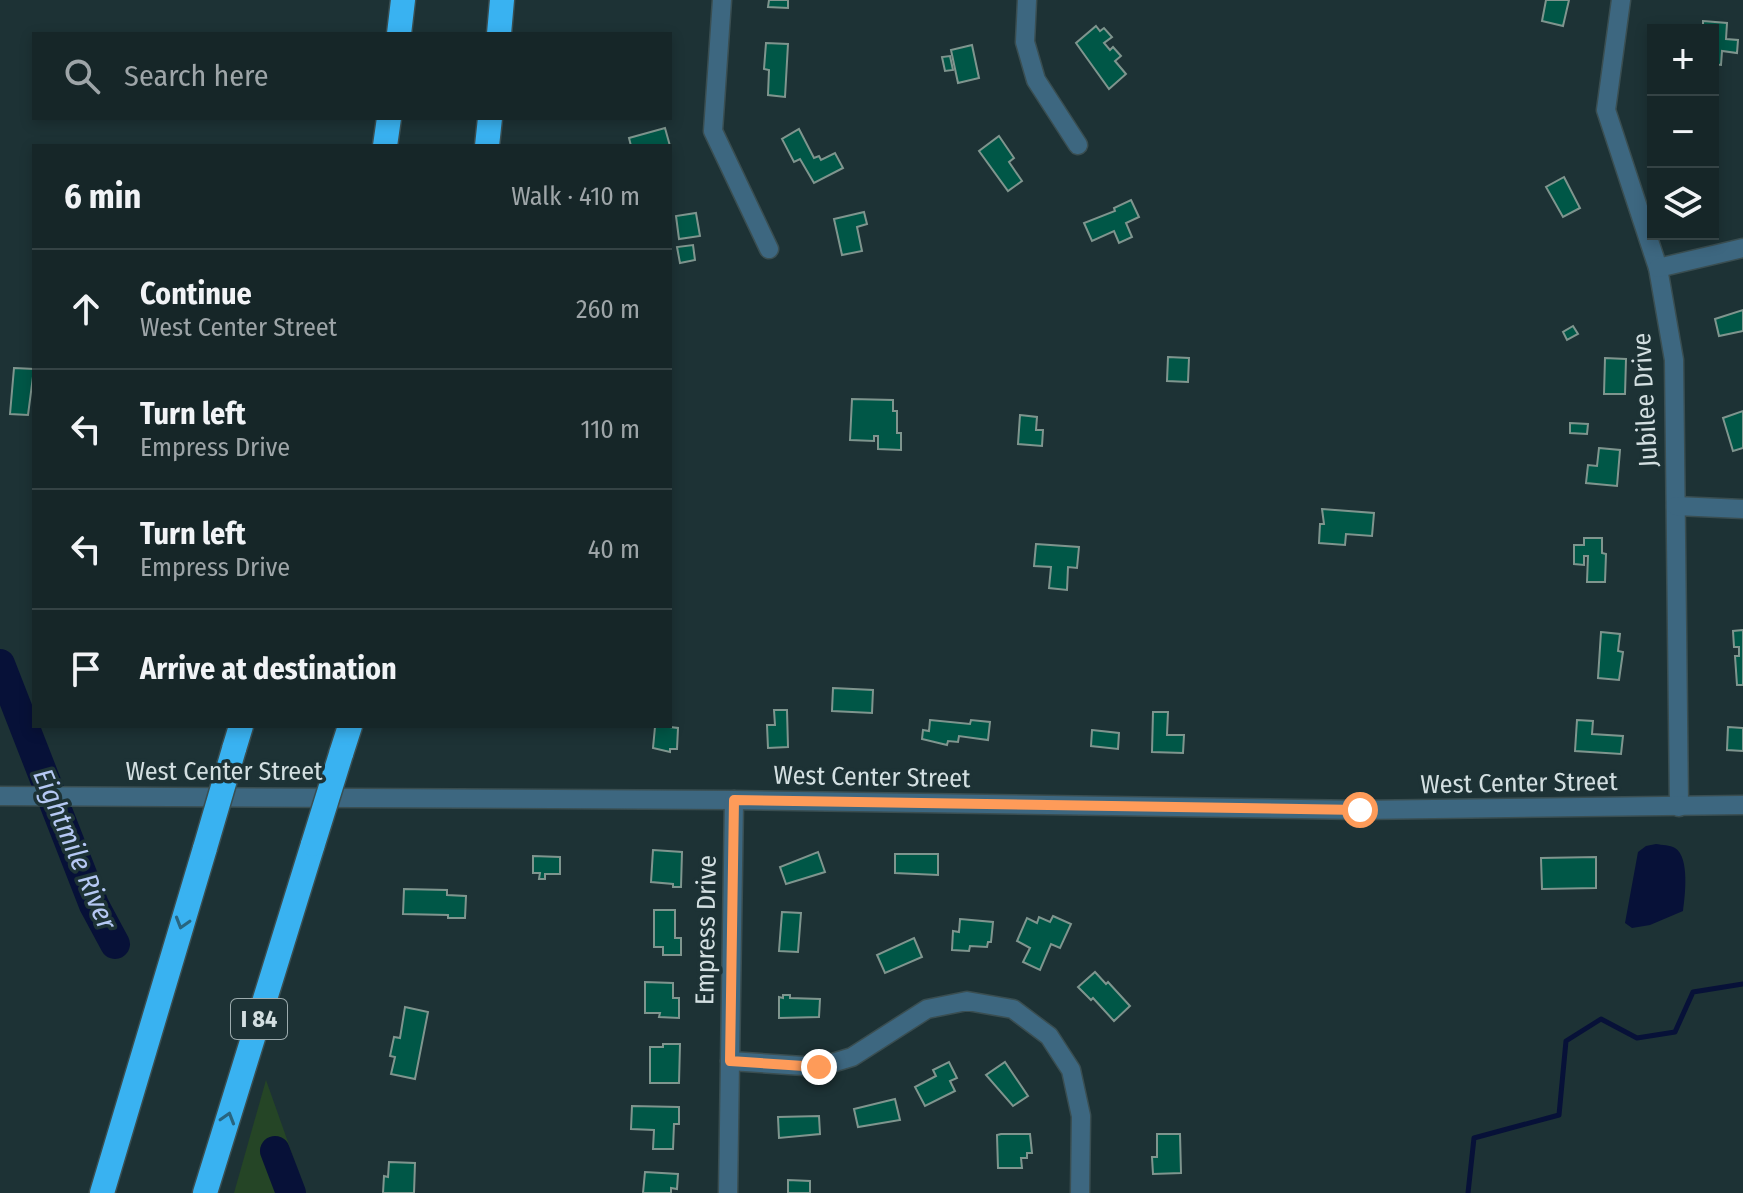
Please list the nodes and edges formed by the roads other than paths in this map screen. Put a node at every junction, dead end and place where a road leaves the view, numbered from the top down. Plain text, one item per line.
1 (403, 0) edge
2 (502, 0) edge
3 (722, 0) edge
4 (1027, 0) edge
5 (1621, 0) edge
6 (399, 32) edge
7 (499, 32) edge
8 (389, 120) edge
9 (490, 120) edge
10 (385, 144) edge
11 (487, 144) edge
12 (1078, 145) dead end
13 (1743, 248) edge
14 (769, 249) dead end
15 (1658, 268) junction
16 (1676, 506) junction
17 (1743, 509) edge
18 (349, 728) edge
19 (238, 738) edge
20 (0, 796) edge
21 (734, 800) junction
22 (1743, 805) edge
23 (1679, 807) junction
24 (730, 1061) junction
25 (102, 1193) edge
26 (205, 1193) edge
27 (728, 1193) edge
28 (1080, 1193) edge

1 - 6 highway
2 - 7 highway
3 - 14 street
4 - 12 street
5 - 15 street, Jubilee Drive
8 - 10 highway
9 - 11 highway
13 - 15 street
15 - 16 street, Jubilee Drive
16 - 17 street
16 - 23 street, Jubilee Drive
26 -> 18 highway, I 84, bridge
19 -> 25 highway, bridge
20 - 21 street, West Center Street
21 - 23 street, West Center Street
21 - 24 street, Empress Drive
22 - 23 street, West Center Street
24 - 27 street, Empress Drive
24 - 28 street

